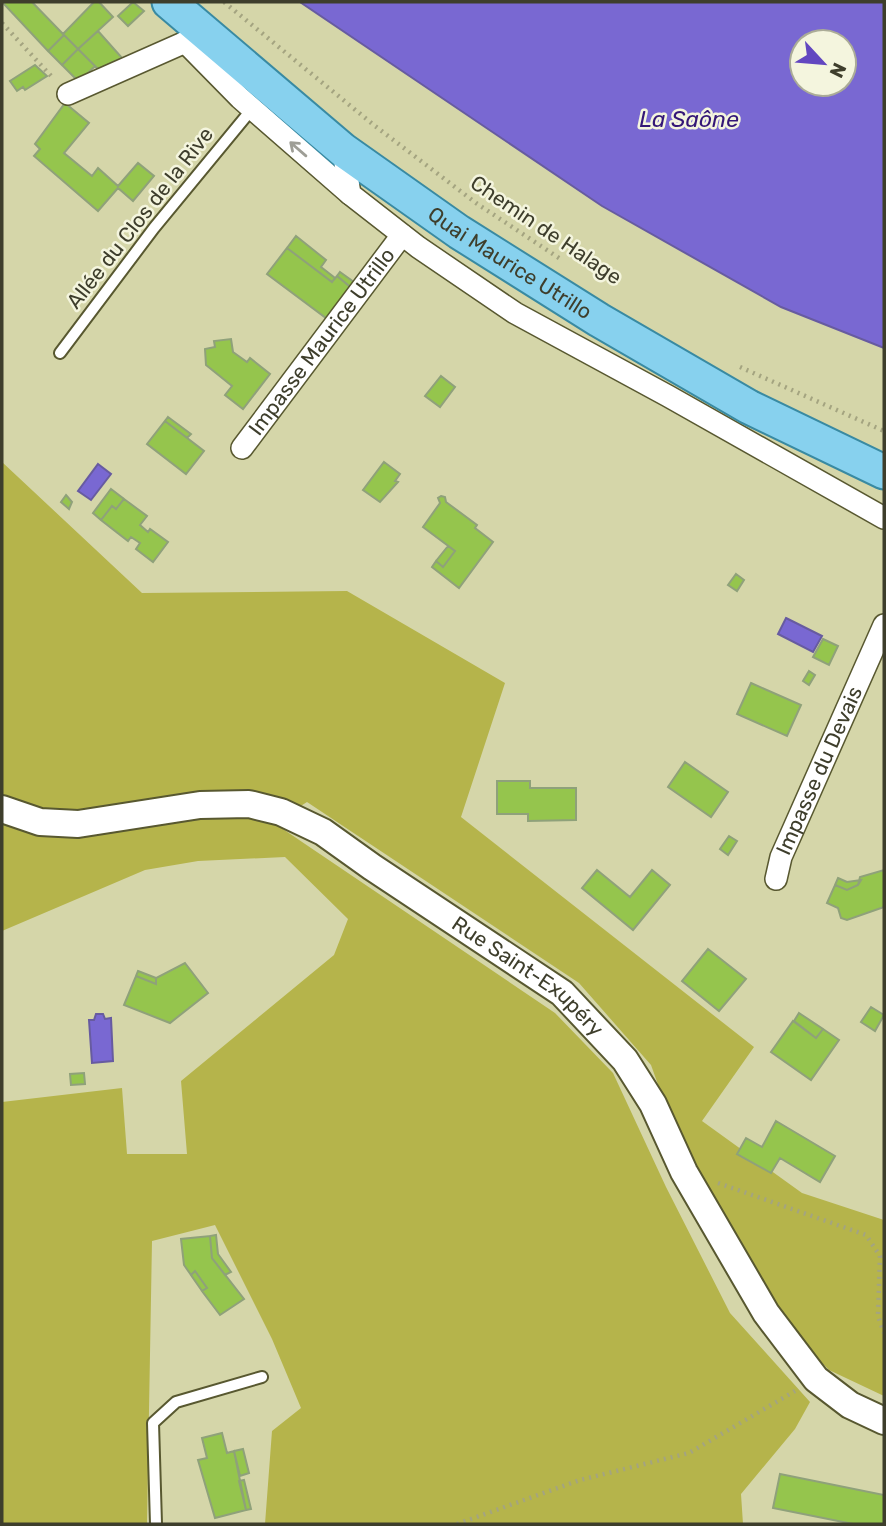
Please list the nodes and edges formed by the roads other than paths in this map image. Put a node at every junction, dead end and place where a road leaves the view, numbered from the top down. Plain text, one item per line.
1 (169, 2) edge
2 (195, 38) junction
3 (68, 94) road end
4 (253, 109) junction
5 (343, 150) junction
6 (350, 194) junction
7 (402, 234) junction
8 (60, 353) dead end
9 (242, 448) dead end
10 (884, 472) edge
11 (884, 518) edge
12 (884, 625) edge
13 (2, 809) edge
14 (776, 880) dead end
15 (262, 1377) dead end
16 (884, 1420) edge
17 (156, 1524) edge

1 - 2 main road, Quai Maurice Utrillo
2 - 3 street
2 - 4 street
2 - 5 main road, Quai Maurice Utrillo
6 -> 4 street
4 - 8 lane, Allée du Clos de la Rive
5 - 6 street
5 - 10 main road, Quai Maurice Utrillo
6 - 7 street
7 - 9 street, Impasse Maurice Utrillo
7 - 11 street
12 - 14 street, Impasse du Devais
13 - 16 street, Rue Saint-Exupéry
15 - 17 lane

